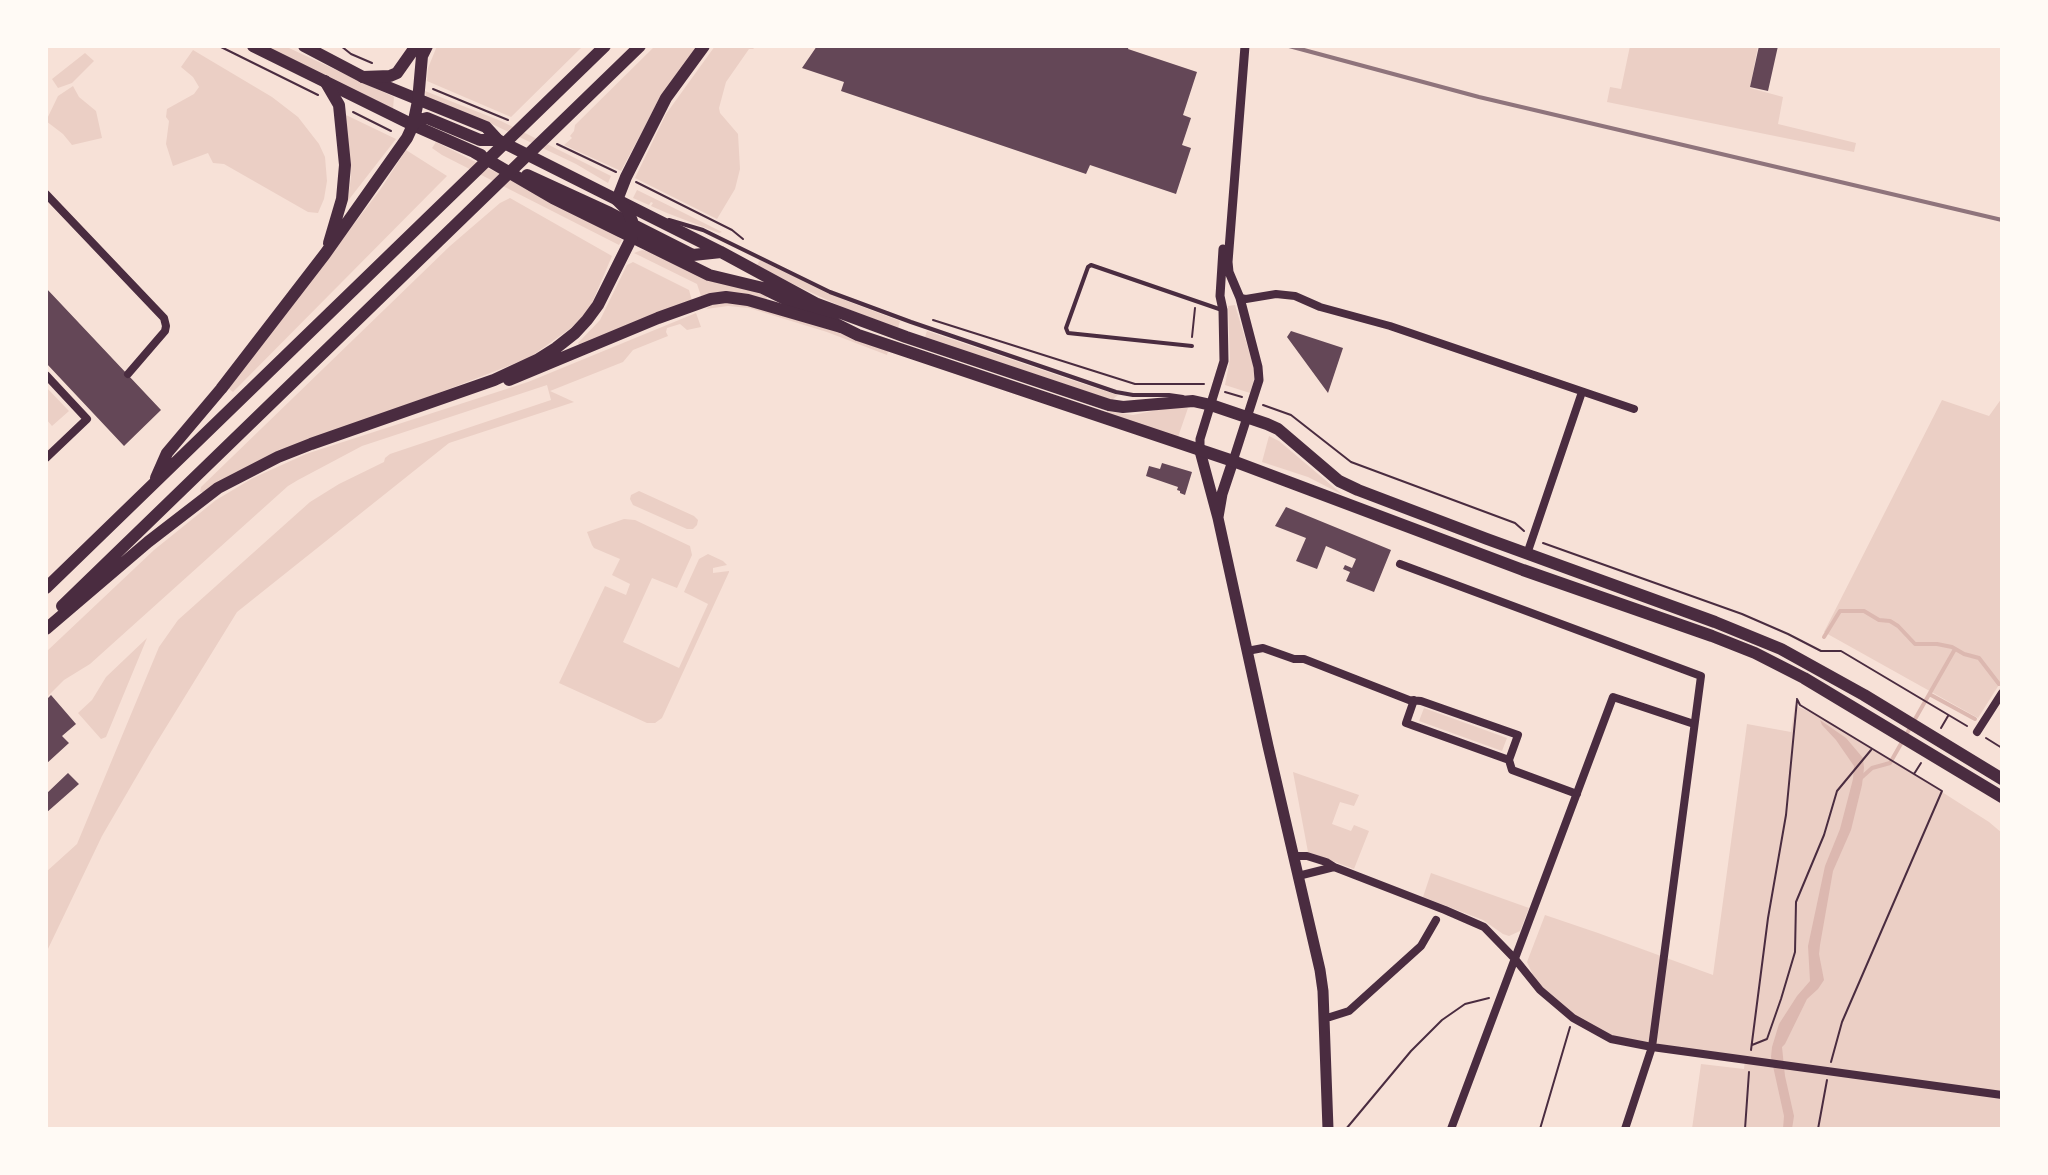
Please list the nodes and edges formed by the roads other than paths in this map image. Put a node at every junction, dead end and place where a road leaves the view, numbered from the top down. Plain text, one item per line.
1 (253, 46) edge
2 (304, 46) edge
3 (416, 46) edge
4 (427, 46) edge
5 (605, 46) edge
6 (640, 46) edge
7 (704, 46) edge
8 (1243, 46) edge
9 (1241, 61) junction
10 (363, 77) junction
11 (325, 81) junction
12 (418, 101) junction
13 (413, 125) junction
14 (498, 140) junction
15 (474, 152) junction
16 (46, 194) edge
17 (617, 200) junction
18 (610, 213) junction
19 (632, 231) junction
20 (721, 252) junction
21 (325, 254) junction
22 (1220, 296) junction
23 (1240, 298) junction
24 (1223, 310) junction
25 (841, 327) junction
26 (1192, 346) road end
27 (128, 374) dead end
28 (46, 375) edge
29 (494, 380) junction
30 (1582, 392) junction
31 (1193, 401) junction
32 (1211, 405) junction
33 (1634, 409) dead end
34 (1247, 418) junction
35 (1200, 451) junction
36 (46, 458) edge
37 (1233, 461) junction
38 (153, 484) junction
39 (1218, 518) junction
40 (1527, 554) junction
41 (1400, 564) dead end
42 (46, 588) edge
43 (46, 622) edge
44 (46, 629) edge
45 (1247, 651) junction
46 (2002, 693) edge
47 (1414, 700) junction
48 (1694, 724) junction
49 (1977, 732) road end
50 (1509, 760) junction
51 (2002, 779) edge
52 (1577, 794) junction
53 (2002, 797) edge
54 (1293, 856) junction
55 (1334, 867) junction
56 (1298, 876) junction
57 (1436, 920) dead end
58 (1515, 959) junction
59 (1323, 1017) junction
60 (1652, 1047) junction
61 (2002, 1095) edge
62 (1328, 1129) edge
63 (1451, 1129) edge
64 (1625, 1129) edge

1 - 11 main road
2 - 10 main road
3 - 10 main road
4 - 12 main road
5 - 38 main road
6 - 43 main road
7 - 17 main road
8 - 9 street
9 - 22 street
9 - 23 street
10 - 12 main road
11 - 13 main road
11 - 21 main road
12 - 13 main road
12 - 14 main road
13 - 14 main road
13 - 15 main road
13 - 21 main road
14 - 17 main road
15 - 18 main road
15 - 19 main road
16 - 27 street
17 - 18 main road
17 - 19 main road
17 - 20 main road
17 - 31 lane
18 - 19 main road
19 - 20 main road
19 - 25 main road
19 - 29 main road
20 - 31 main road
21 - 38 main road
22 - 23 street
22 - 24 street
23 - 30 street
23 - 34 street
24 - 26 lane
24 - 32 street
25 - 29 main road
25 - 35 main road
28 - 36 street
29 - 44 main road
30 - 33 street
30 - 40 street
31 - 32 main road
32 - 34 main road
32 - 35 street
34 - 37 street
34 - 40 main road
35 - 37 main road
35 - 39 main road
37 - 39 main road
37 - 53 main road
38 - 42 main road
39 - 45 main road
40 - 51 main road
41 - 48 street
45 - 47 street
45 - 54 main road
46 - 49 street
47 - 50 street
47 - 50 street
48 - 52 street
48 - 60 street
50 - 52 street
52 - 58 street
54 - 55 street
54 - 56 main road
55 - 56 street
55 - 58 street
56 - 59 main road
57 - 59 street
58 - 60 street
58 - 63 street
59 - 62 main road
60 - 61 street
60 - 64 street

